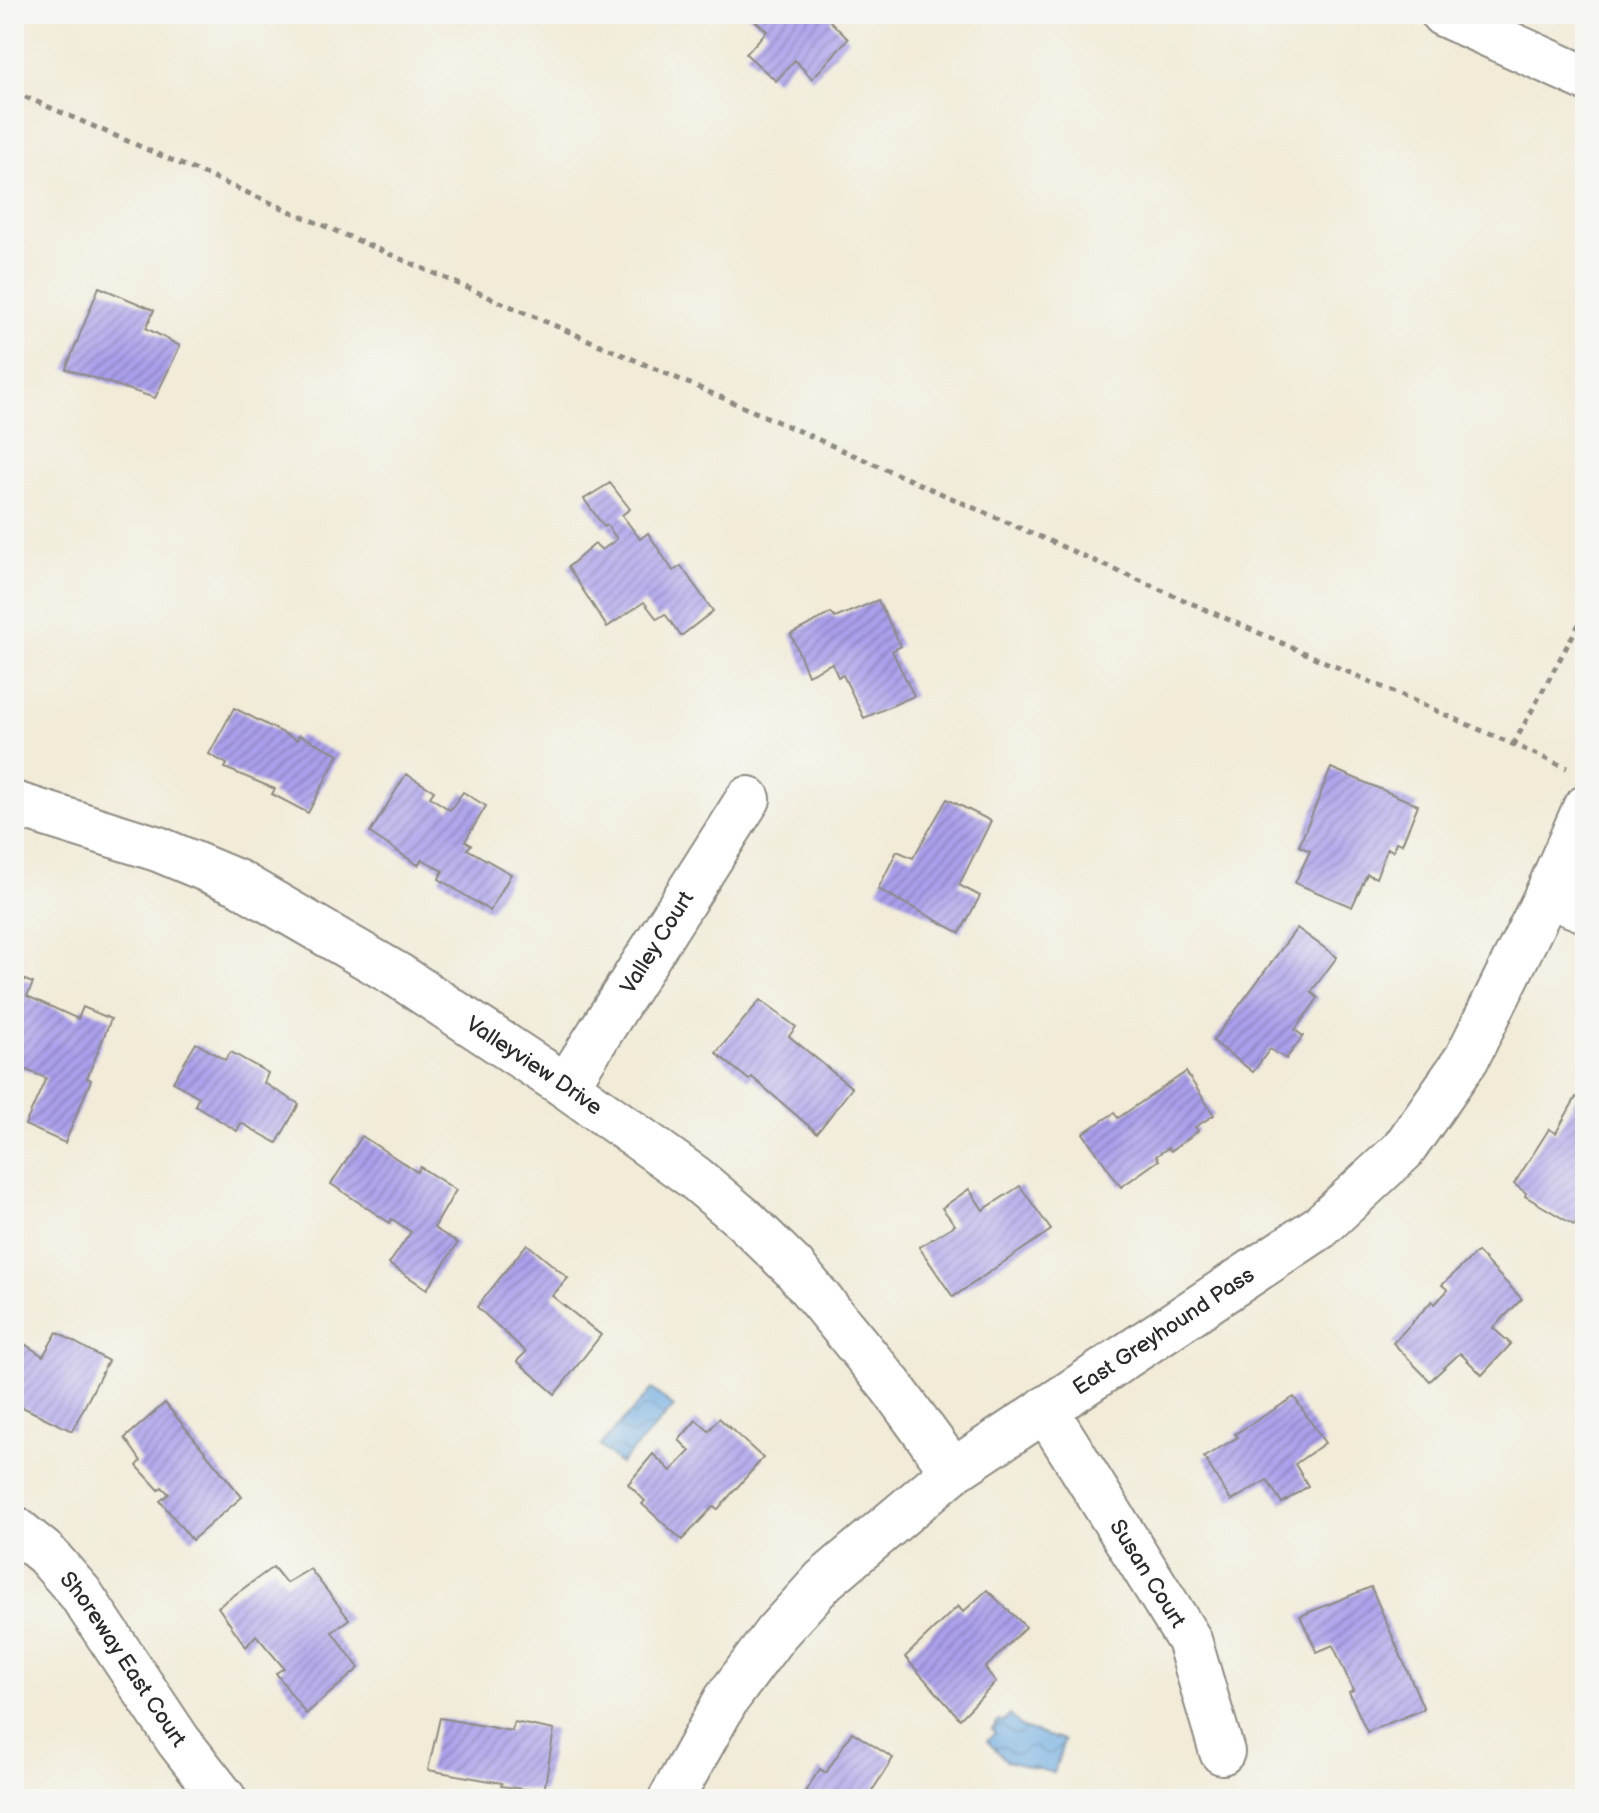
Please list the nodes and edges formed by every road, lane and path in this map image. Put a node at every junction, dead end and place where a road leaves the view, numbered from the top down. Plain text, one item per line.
1 (1443, 14) edge
2 (1585, 78) edge
3 (14, 92) edge
4 (1585, 613) edge
5 (1513, 745) junction
6 (1567, 768) dead end
7 (748, 799) dead end
8 (14, 804) edge
9 (1585, 808) edge
10 (1566, 903) edge
11 (566, 1086) junction
12 (1045, 1409) junction
13 (953, 1471) junction
14 (14, 1528) edge
15 (1222, 1752) dead end
16 (224, 1799) edge
17 (671, 1799) edge

1 - 2 street
3 - 5 path
4 - 5 path
5 - 6 path
7 - 11 street, Valley Court
8 - 11 street, Valleyview Drive
9 - 10 street, East Greyhound Pass
10 - 12 street, East Greyhound Pass
11 - 13 street, Valleyview Drive
12 - 13 street, East Greyhound Pass
12 - 15 street, Susan Court
13 - 17 street, East Greyhound Pass
14 - 16 street, Shoreway East Court

